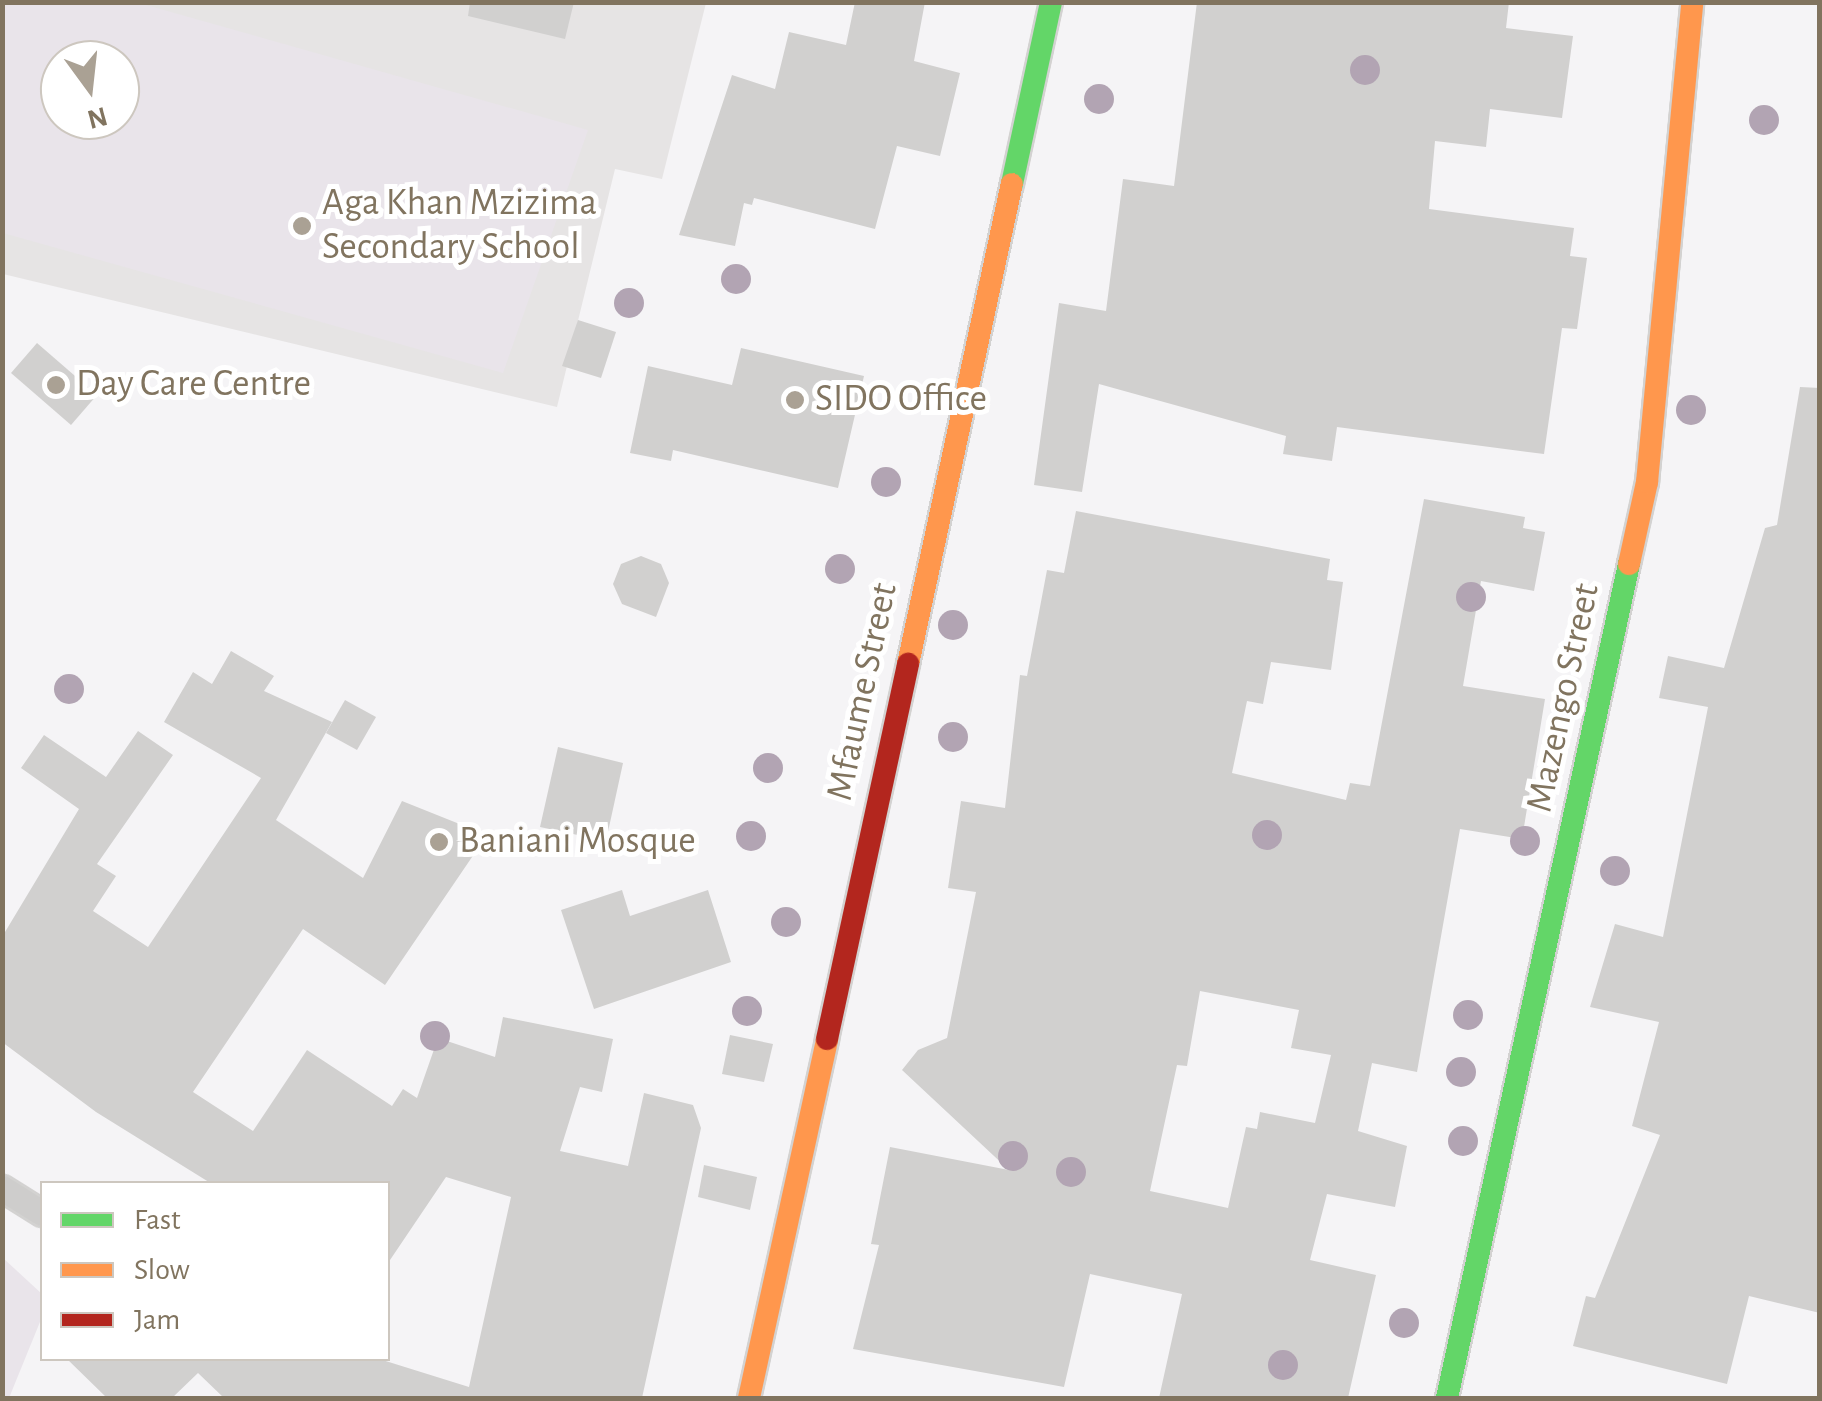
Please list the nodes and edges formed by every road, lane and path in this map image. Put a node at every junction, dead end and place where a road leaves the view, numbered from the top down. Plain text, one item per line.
1 (1052, 2) edge
2 (1692, 2) edge
3 (2, 1188) edge
4 (40, 1212) edge
5 (749, 1398) edge
6 (1447, 1398) edge

1 - 5 street, Mfaume Street
2 - 6 street, Mazengo Street
3 - 4 lane

